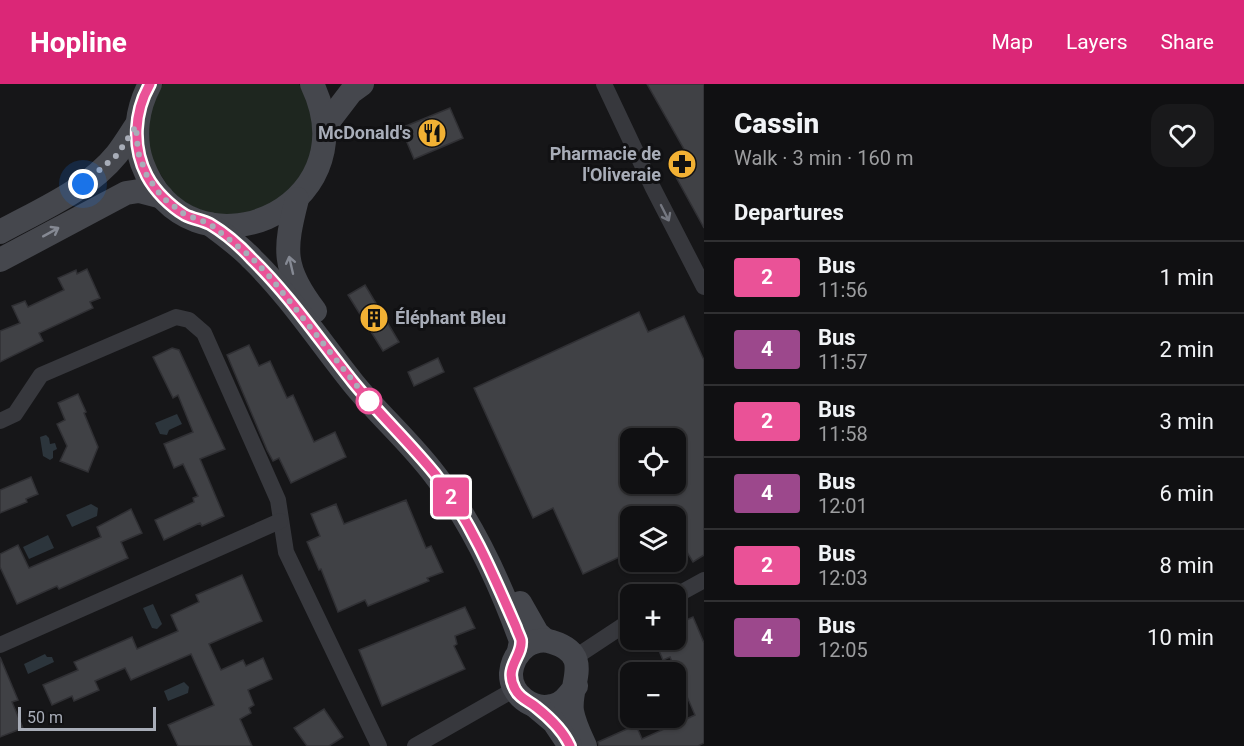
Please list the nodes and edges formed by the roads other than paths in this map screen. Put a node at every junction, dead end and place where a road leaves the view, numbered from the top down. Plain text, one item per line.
1 (150, 84) edge
2 (312, 84) edge
3 (362, 84) edge
4 (604, 84) edge
5 (136, 126) junction
6 (325, 126) junction
7 (162, 197) junction
8 (297, 199) junction
9 (210, 224) junction
10 (0, 232) edge
11 (0, 261) edge
12 (704, 287) edge
13 (0, 421) edge
14 (280, 521) junction
15 (704, 580) edge
16 (686, 590) edge
17 (620, 628) edge
18 (545, 640) junction
19 (0, 645) edge
20 (519, 651) junction
21 (574, 658) junction
22 (576, 686) junction
23 (515, 689) junction
24 (535, 706) junction
25 (379, 746) edge
26 (415, 746) edge
27 (570, 746) edge
28 (585, 746) edge

1 - 5 street
2 - 6 street
3 - 6 street
4 -> 12 street
5 - 7 street
5 - 10 street
6 - 8 street
7 - 9 street
11 -> 7 street
8 - 9 street
18 -> 8 street
9 - 20 street
13 - 14 street
14 - 19 street
14 - 25 street
15 - 16 street
17 - 21 street
18 - 20 street
18 - 21 street
20 - 23 street
21 - 22 street
22 - 24 street
22 - 28 street
23 - 24 street
23 - 26 street
24 - 27 street

